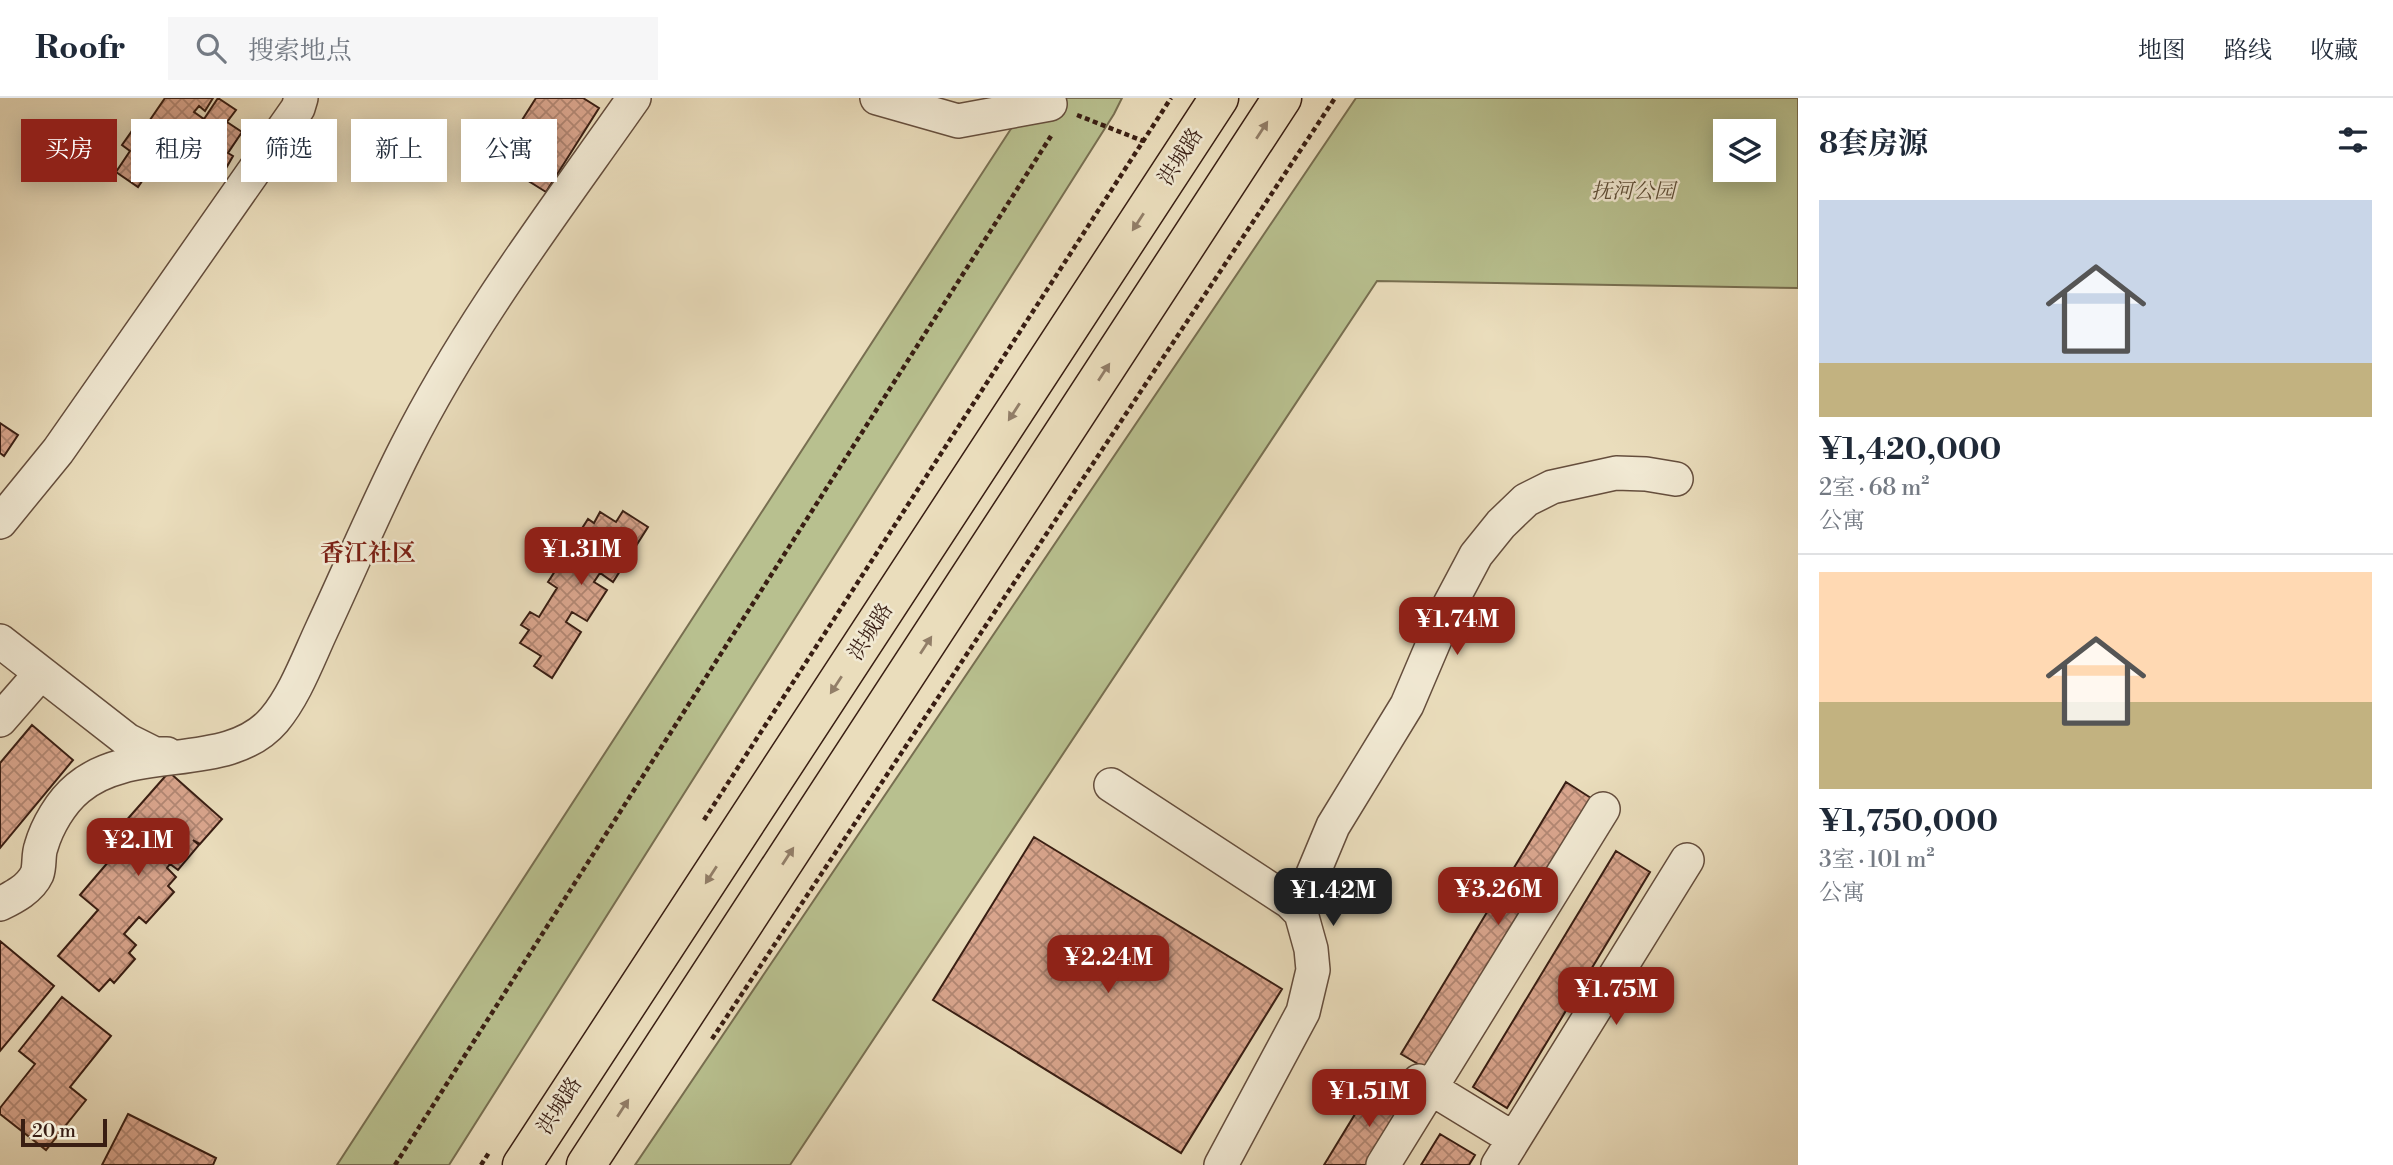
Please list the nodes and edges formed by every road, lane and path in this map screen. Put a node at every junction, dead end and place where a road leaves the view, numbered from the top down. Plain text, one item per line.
1 (301, 98) edge
2 (634, 98) edge
3 (877, 98) edge
4 (1171, 98) edge
5 (1219, 98) edge
6 (1337, 98) edge
7 (1299, 101) edge
8 (1059, 108) junction
9 (1327, 110) junction
10 (1143, 141) junction
11 (1676, 479) dead end
12 (0, 522) edge
13 (0, 641) edge
14 (41, 673) junction
15 (0, 720) edge
16 (199, 755) junction
17 (1111, 785) dead end
18 (1603, 809) dead end
19 (699, 828) dead end
20 (1687, 860) dead end
21 (0, 904) edge
22 (1301, 913) junction
23 (705, 1049) dead end
24 (1424, 1085) junction
25 (1506, 1152) edge
26 (509, 1153) edge
27 (395, 1165) edge
28 (481, 1165) edge
29 (586, 1165) edge
30 (1221, 1165) edge
31 (1383, 1165) edge

1 - 12 street
2 - 16 street
3 - 8 street
4 - 10 path
5 -> 26 highway, 洪城路
6 - 9 path
7 - 9 path
29 -> 7 highway
8 - 10 path
8 - 27 path
9 - 23 path
10 - 19 path
11 - 22 street
13 - 14 street
14 - 15 street
14 - 16 street
16 - 21 street
17 - 22 street
18 - 24 street
20 - 25 street
22 - 30 street
24 - 25 street
24 - 31 street
26 - 28 path

